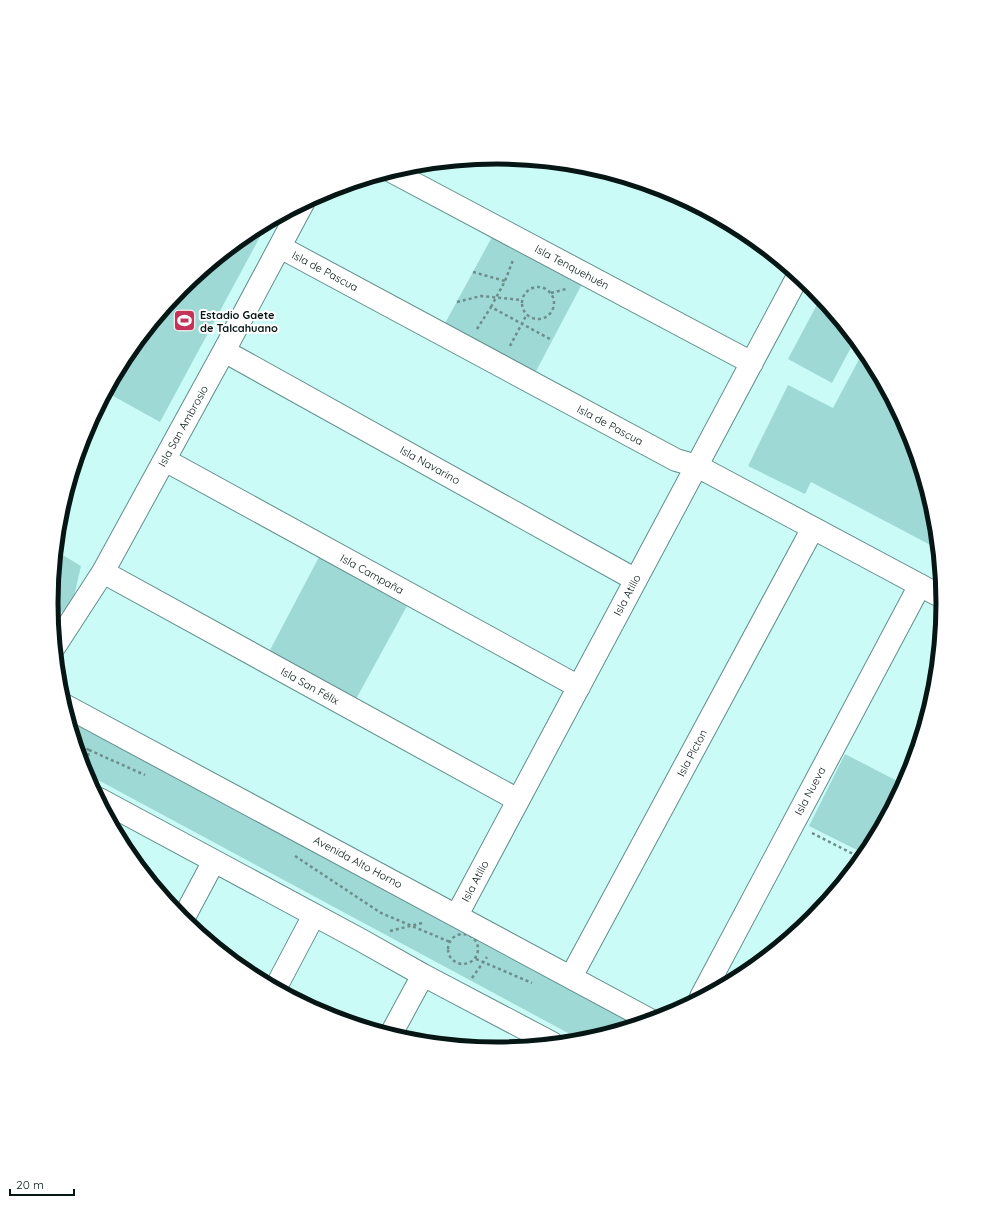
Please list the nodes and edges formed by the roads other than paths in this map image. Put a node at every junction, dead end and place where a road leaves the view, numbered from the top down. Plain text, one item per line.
1 (398, 175) edge
2 (300, 211) edge
3 (280, 247) junction
4 (795, 281) edge
5 (224, 351) junction
6 (752, 363) junction
7 (165, 460) junction
8 (697, 466) junction
9 (814, 528) junction
10 (103, 572) junction
11 (636, 580) junction
12 (920, 585) junction
13 (936, 594) edge
14 (60, 639) edge
15 (578, 687) junction
16 (71, 709) edge
17 (518, 800) junction
18 (110, 809) edge
19 (214, 861) junction
20 (186, 912) edge
21 (314, 915) junction
22 (456, 915) junction
23 (423, 975) junction
24 (571, 977) junction
25 (278, 984) edge
26 (706, 988) edge
27 (643, 1016) edge
28 (394, 1029) edge
29 (539, 1040) edge

1 - 6 street, Isla Tenquehuén
2 - 3 street, Isla San Ambrosio
3 - 5 street, Isla San Ambrosio
3 - 8 street, Isla de Pascua
4 - 6 street, Isla Atilio
5 - 7 street, Isla San Ambrosio
5 - 11 street, Isla Navarino
6 - 8 street, Isla Atilio
7 - 10 street, Isla San Ambrosio
7 - 15 street, Isla Campaña
8 - 9 street, Isla de Pascua
8 - 11 street, Isla Atilio
9 - 12 street, Isla de Pascua
9 - 24 street, Isla Picton
10 - 14 street, Isla San Ambrosio
10 - 17 street, Isla San Félix
11 - 15 street, Isla Atilio
12 - 13 street, Isla de Pascua
12 - 26 street, Isla Nueva
15 - 17 street, Isla Atilio
16 - 22 street, Avenida Alto Horno
17 - 22 street, Isla Atilio
18 - 19 street
19 - 20 street
19 - 21 street
21 - 23 street
21 - 25 street
22 - 24 street, Avenida Alto Horno
23 - 28 street
23 - 29 street
24 - 27 street, Avenida Alto Horno

